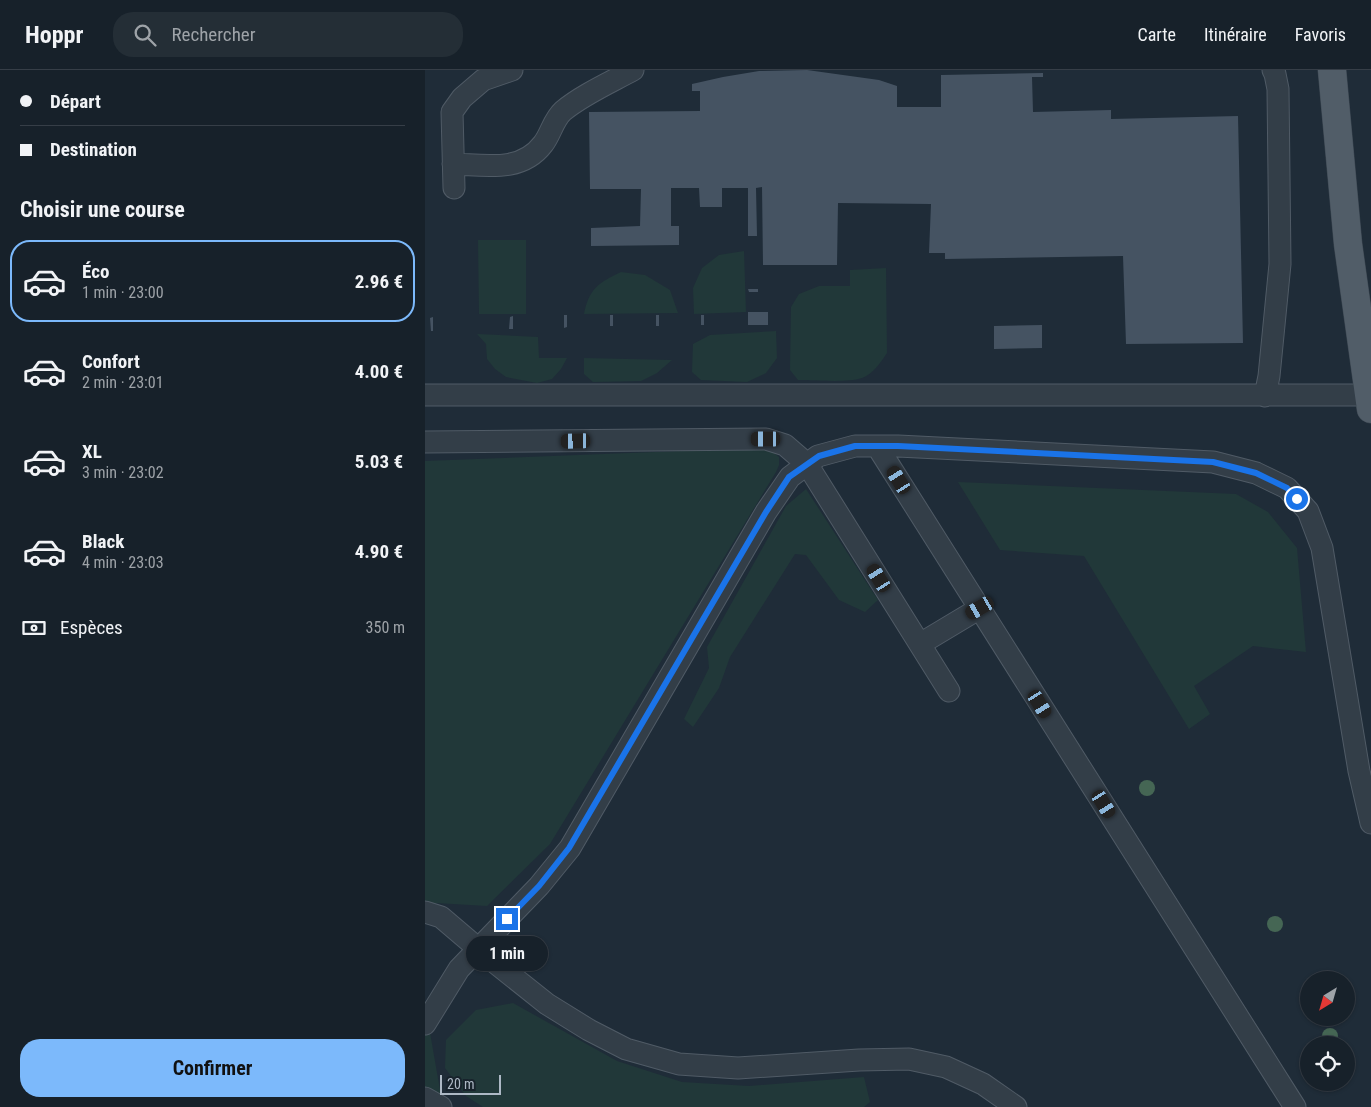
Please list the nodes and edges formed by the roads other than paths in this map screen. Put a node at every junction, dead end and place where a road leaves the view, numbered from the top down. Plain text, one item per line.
1 (511, 70) edge
2 (633, 70) edge
3 (1273, 70) edge
4 (1332, 70) edge
5 (453, 164) junction
6 (454, 188) dead end
7 (425, 396) edge
8 (1265, 396) junction
9 (1370, 402) edge
10 (425, 442) edge
11 (877, 446) junction
12 (807, 464) junction
13 (980, 608) junction
14 (919, 644) junction
15 (949, 691) dead end
16 (1371, 824) edge
17 (425, 912) edge
18 (478, 948) junction
19 (425, 1024) edge
20 (425, 1098) edge
21 (441, 1107) edge
22 (1015, 1107) edge
23 (1295, 1107) edge

1 - 5 lane
2 - 5 lane
3 - 8 lane
4 - 9 main road
5 - 6 lane
7 - 8 lane
8 - 9 lane
10 - 12 lane
11 - 12 lane
11 - 13 lane
11 - 16 lane
12 - 14 lane
12 - 18 lane
13 - 14 lane
13 - 23 lane
14 - 15 lane
17 - 18 lane
18 - 19 lane
18 - 22 lane
20 - 21 lane

